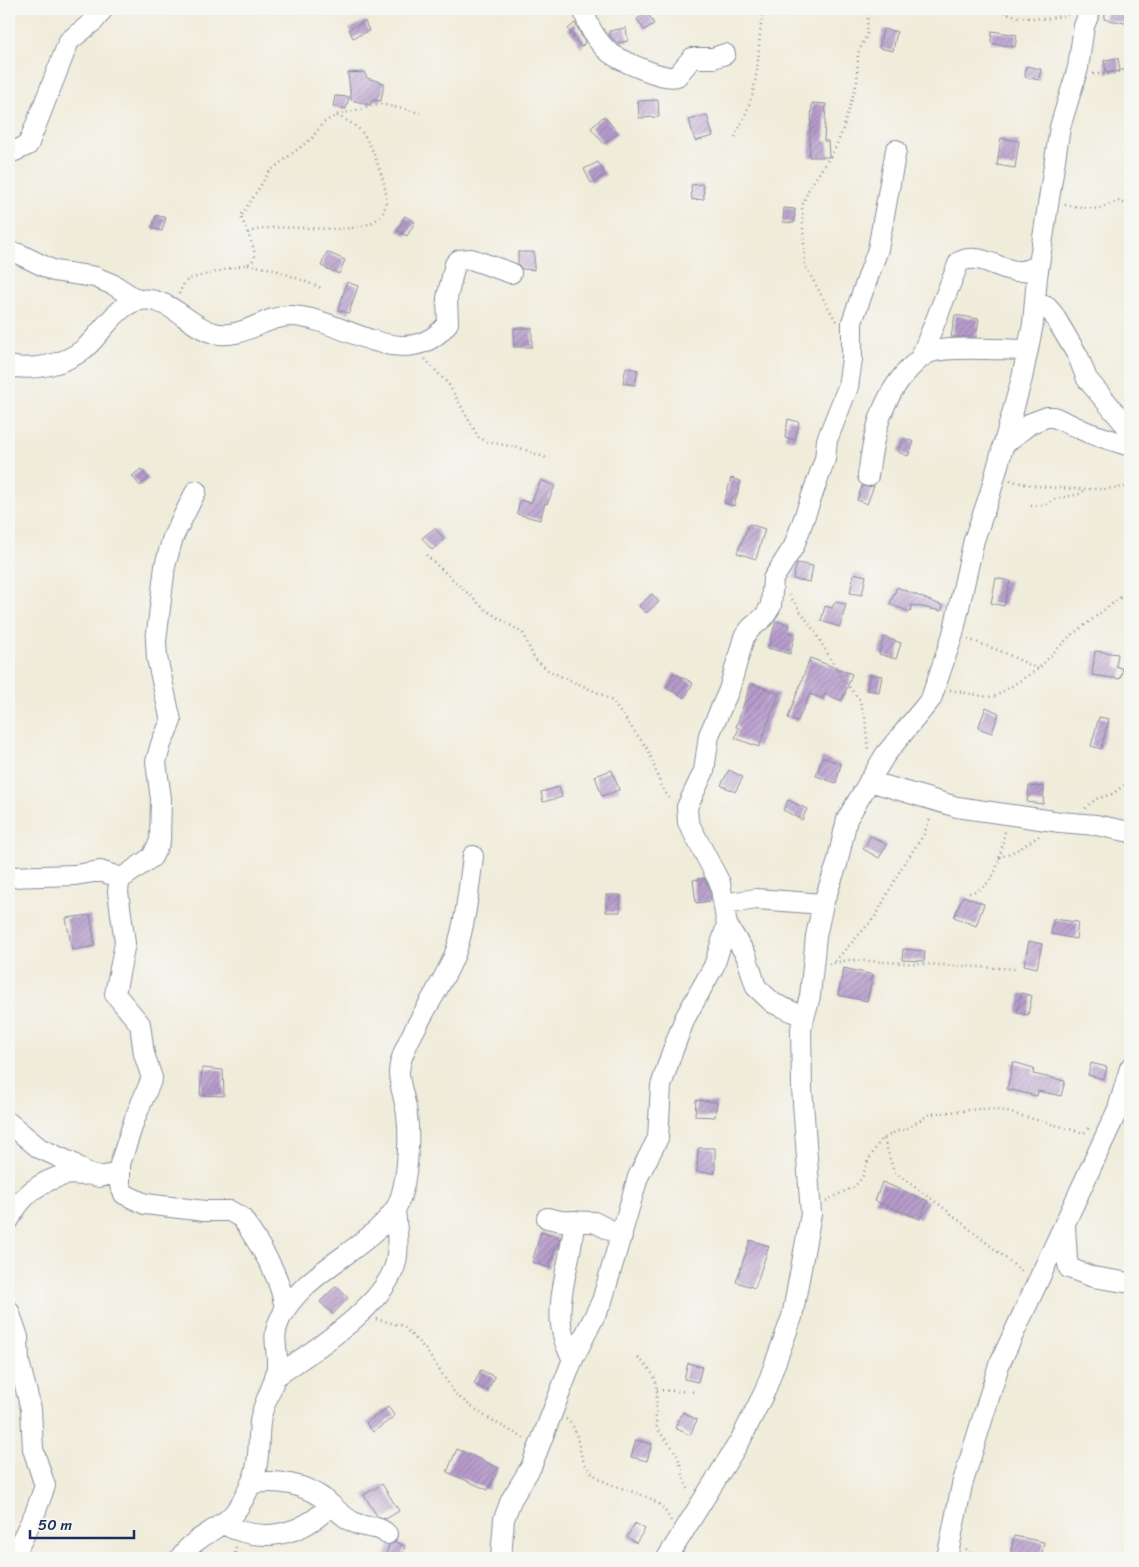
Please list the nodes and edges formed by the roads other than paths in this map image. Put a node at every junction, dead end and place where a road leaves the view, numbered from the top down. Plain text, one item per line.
1 (103, 9) edge
2 (584, 9) edge
3 (1090, 10) edge
4 (725, 54) dead end
5 (9, 150) edge
6 (896, 150) dead end
7 (9, 252) edge
8 (1039, 266) junction
9 (511, 273) dead end
10 (137, 300) junction
11 (1035, 302) junction
12 (1028, 350) junction
13 (921, 357) junction
14 (9, 366) edge
15 (1130, 430) edge
16 (1003, 445) junction
17 (1130, 446) edge
18 (868, 476) dead end
19 (196, 491) dead end
20 (872, 777) junction
21 (1130, 832) edge
22 (473, 856) dead end
23 (9, 877) edge
24 (122, 878) junction
25 (724, 904) junction
26 (823, 904) junction
27 (727, 925) junction
28 (804, 1016) junction
29 (1130, 1068) edge
30 (1124, 1111) edge
31 (9, 1124) edge
32 (119, 1173) junction
33 (88, 1174) junction
34 (395, 1209) junction
35 (547, 1218) dead end
36 (9, 1220) edge
37 (574, 1221) junction
38 (1065, 1222) junction
39 (622, 1236) junction
40 (1130, 1283) edge
41 (9, 1312) edge
42 (285, 1312) junction
43 (573, 1359) junction
44 (275, 1377) junction
45 (251, 1483) junction
46 (331, 1505) junction
47 (223, 1524) junction
48 (387, 1534) dead end
49 (13, 1558) edge
50 (180, 1558) edge
51 (501, 1558) edge
52 (667, 1558) edge
53 (947, 1558) edge

1 - 5 street
2 - 4 street
3 - 8 street
6 - 25 street
7 - 10 street
8 - 11 street
8 - 13 street
9 - 10 street
10 - 14 street
11 - 12 street
11 - 15 street
12 - 13 street
12 - 16 street
13 - 18 street
16 - 17 street
16 - 20 street
19 - 24 street
20 - 21 street
20 - 26 street
22 - 34 street
23 - 24 street
24 - 32 street
25 - 26 street
25 - 27 street
26 - 28 street
27 - 28 street
27 - 39 street
28 - 52 street
29 - 30 street
30 - 38 street
31 - 33 street
32 - 33 street
32 - 42 street
33 - 36 street
34 - 42 street
34 - 44 street
35 - 37 street
37 - 39 street
37 - 43 street
38 - 40 street
38 - 53 street
39 - 43 street
41 - 49 street
42 - 44 street
43 - 51 street
44 - 45 street
45 - 46 street
45 - 47 street
46 - 47 street
46 - 48 street
47 - 50 street

